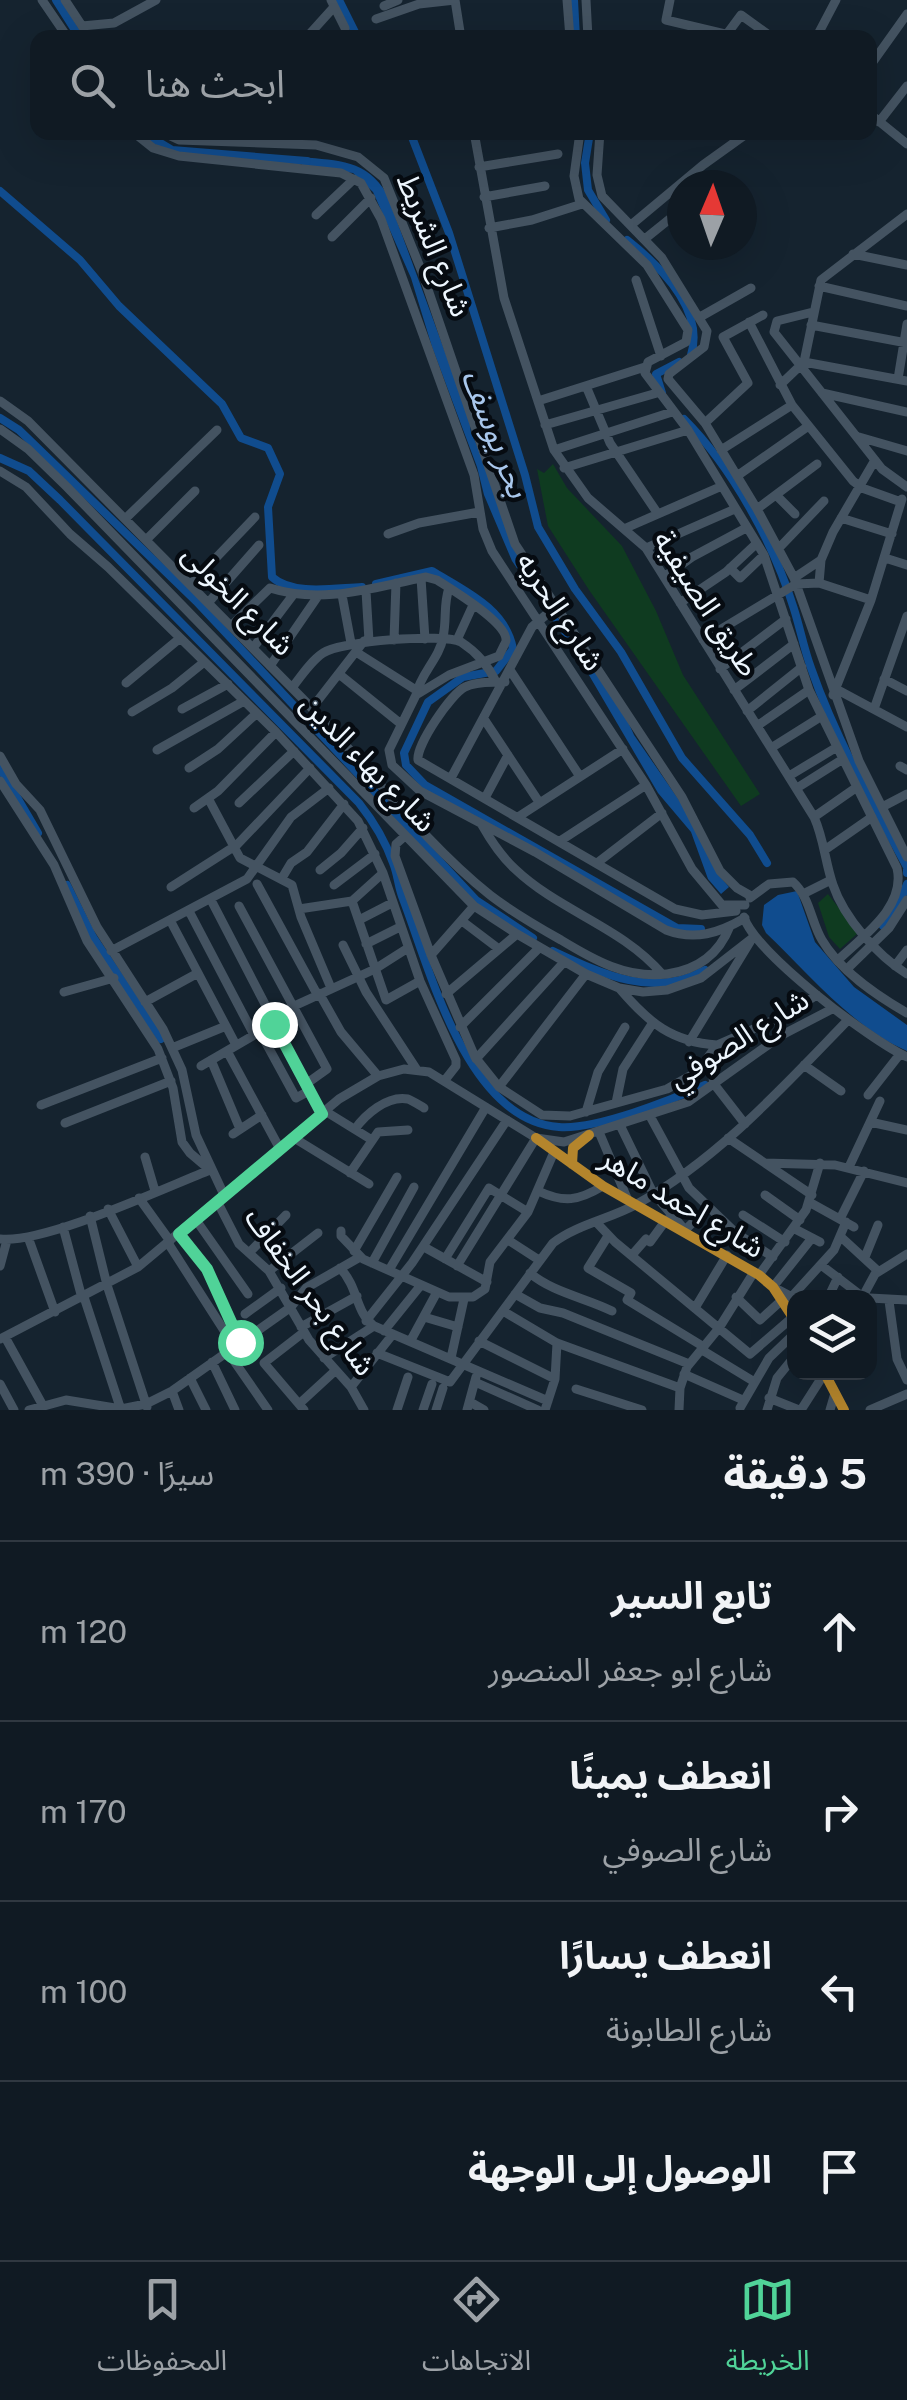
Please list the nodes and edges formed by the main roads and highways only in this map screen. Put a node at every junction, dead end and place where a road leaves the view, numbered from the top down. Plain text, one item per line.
1 (594, 1133) road end
2 (536, 1138) road end
3 (572, 1164) junction
4 (787, 1298) edge
5 (828, 1380) edge
6 (844, 1410) edge

1 - 3 main road
2 - 3 main road, شارع احمد ماهر
3 - 4 main road, شارع احمد ماهر
5 - 6 main road

